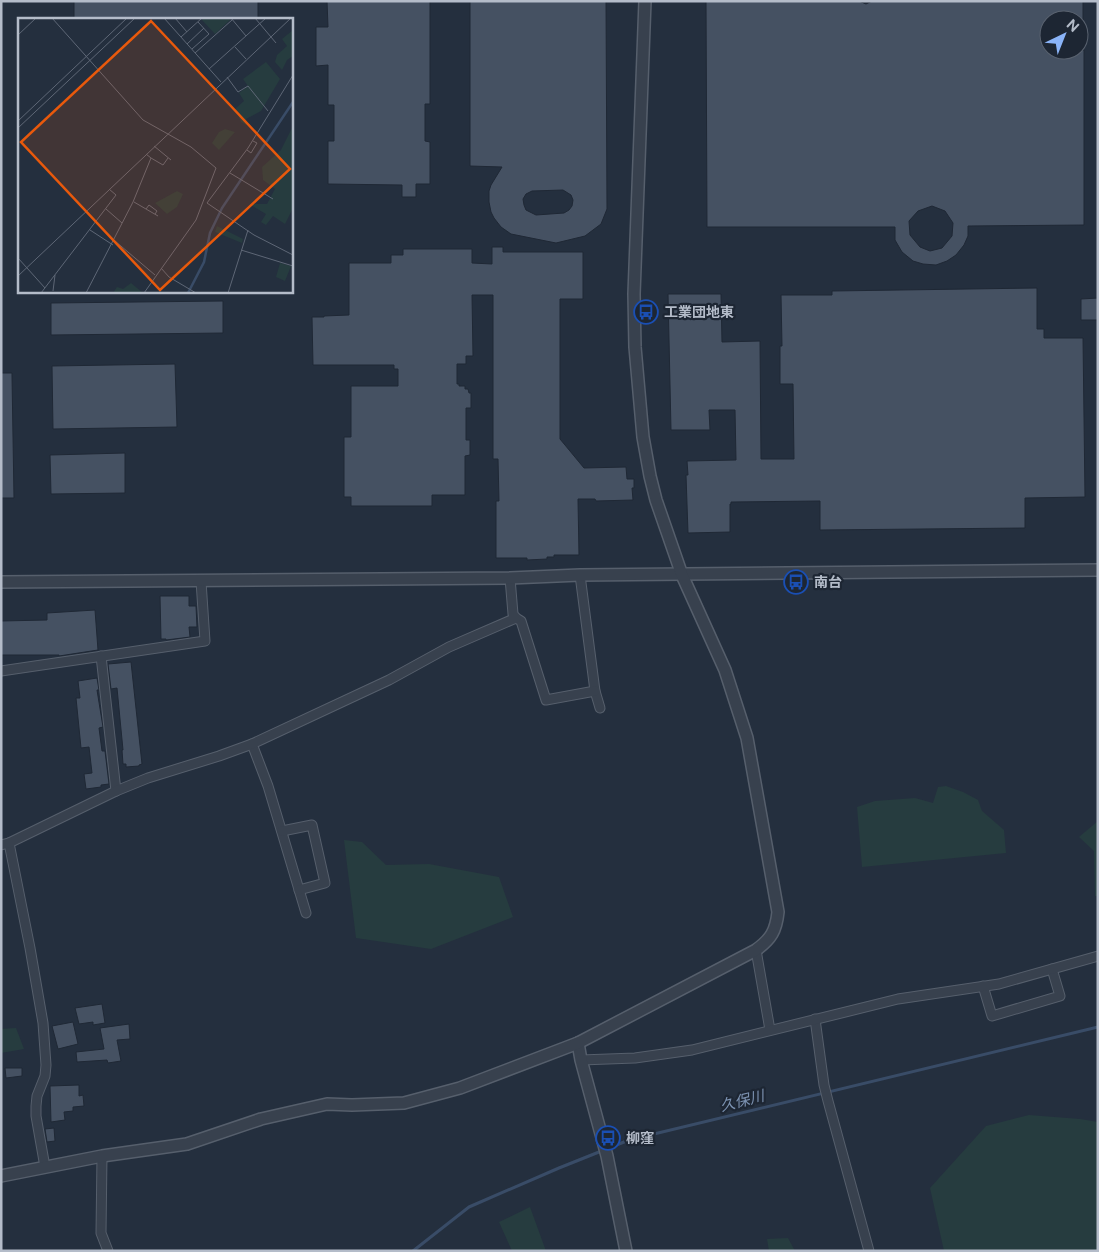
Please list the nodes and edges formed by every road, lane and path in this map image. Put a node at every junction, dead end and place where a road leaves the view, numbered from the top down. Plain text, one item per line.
1 (645, 1) edge
2 (1098, 570) edge
3 (580, 575) junction
4 (682, 575) junction
5 (510, 578) junction
6 (201, 581) junction
7 (1, 582) edge
8 (516, 618) junction
9 (101, 656) junction
10 (1, 671) edge
11 (595, 691) junction
12 (600, 708) dead end
13 (252, 744) junction
14 (116, 790) junction
15 (282, 831) junction
16 (5, 844) edge
17 (299, 890) junction
18 (306, 913) dead end
19 (756, 950) junction
20 (1098, 956) edge
21 (1052, 968) junction
22 (983, 986) junction
23 (815, 1019) junction
24 (770, 1030) junction
25 (578, 1043) junction
26 (581, 1060) junction
27 (102, 1156) junction
28 (45, 1167) junction
29 (1, 1176) edge
30 (108, 1251) edge
31 (626, 1251) edge
32 (869, 1251) edge

1 - 4 street
2 - 4 street
3 - 4 street
3 - 5 street
3 - 11 street
4 - 19 street
5 - 6 street
5 - 8 street
6 - 7 street
6 - 9 street
8 - 11 street
8 - 13 street
9 - 10 street
9 - 14 street
11 - 12 street
13 - 14 street
13 - 15 street
14 - 16 street
15 - 17 street
15 - 17 street
16 - 28 street
17 - 18 street
19 - 24 street
19 - 25 street
20 - 21 street
21 - 22 street
21 - 22 street
22 - 23 street
23 - 24 street
23 - 32 street
24 - 26 street
25 - 26 street
25 - 27 street
26 - 31 street
27 - 28 street
27 - 30 street
28 - 29 street

